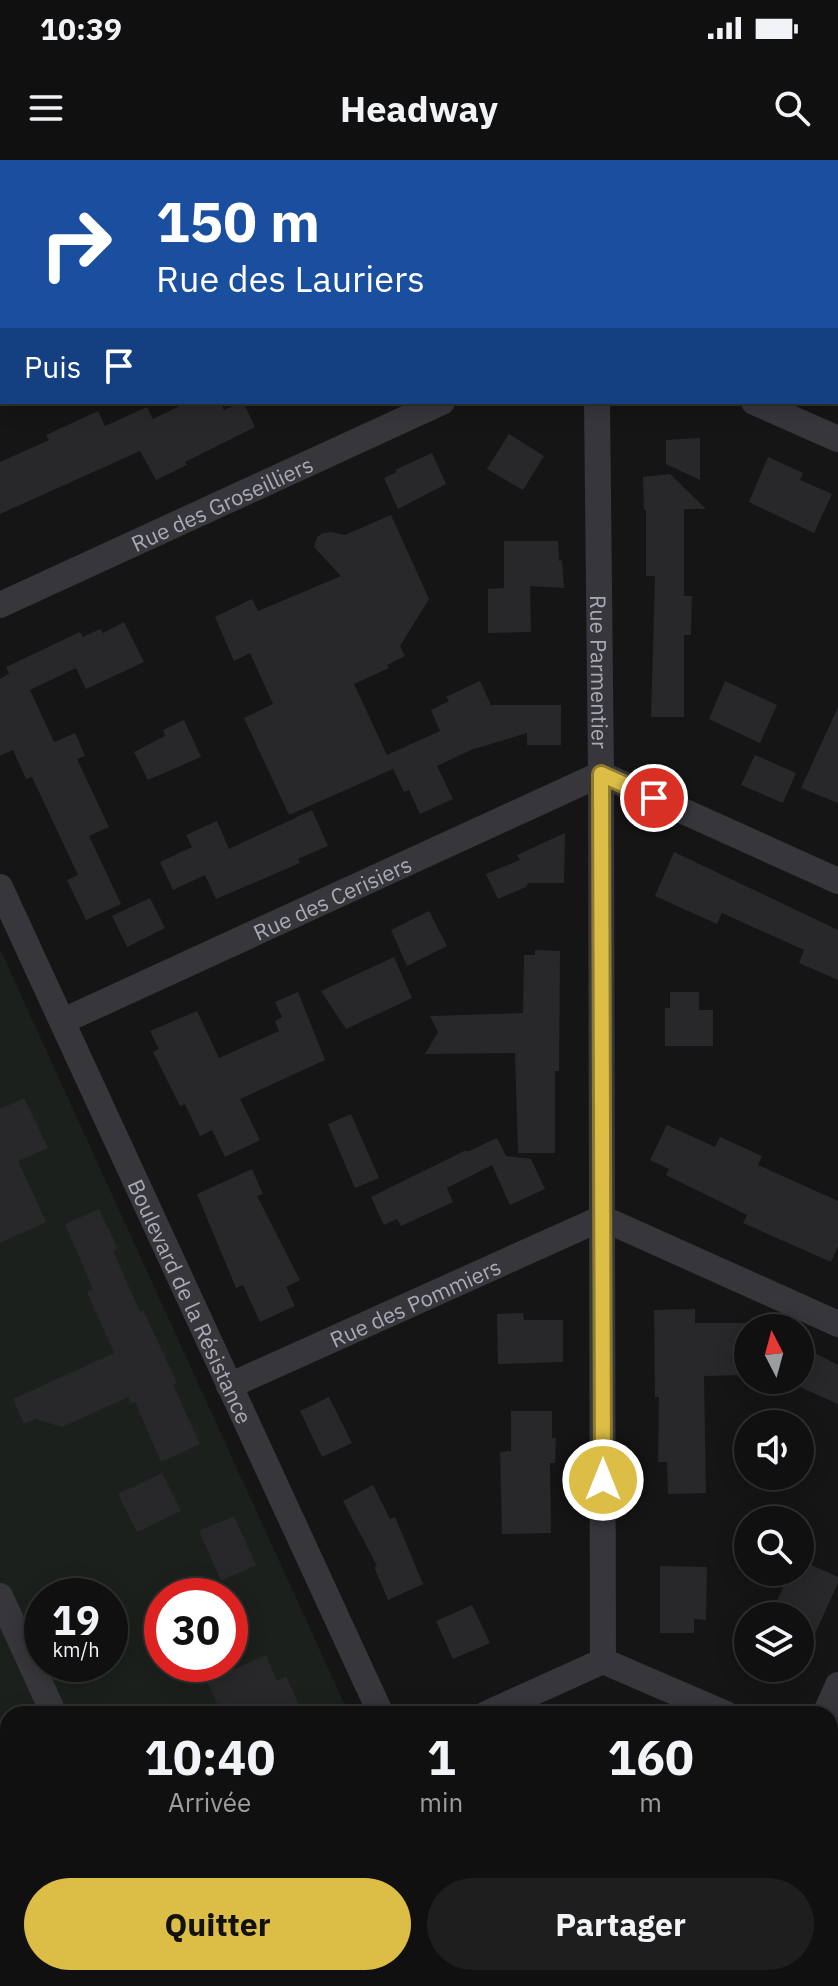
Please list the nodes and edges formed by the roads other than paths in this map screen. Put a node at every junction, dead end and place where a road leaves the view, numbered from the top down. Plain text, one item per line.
1 (438, 404) edge
2 (597, 404) edge
3 (759, 404) edge
4 (838, 439) edge
5 (0, 605) edge
6 (601, 774) junction
7 (838, 881) edge
8 (0, 887) edge
9 (63, 1021) junction
10 (602, 1218) junction
11 (838, 1324) edge
12 (229, 1386) junction
13 (0, 1596) edge
14 (603, 1661) junction
15 (838, 1685) edge
16 (50, 1706) edge
17 (377, 1706) edge
18 (504, 1706) edge
19 (707, 1706) edge
20 (829, 1706) edge

1 - 5 street, Rue des Groseilliers
2 - 6 street, Rue Parmentier
3 - 4 street
6 - 7 street
6 - 9 street, Rue des Cerisiers
6 - 10 street, Rue Parmentier
8 - 9 street, Boulevard de la Résistance
9 - 12 street, Boulevard de la Résistance
10 - 11 street
10 - 12 street, Rue des Pommiers
10 - 14 street, Rue Parmentier
12 - 17 street, Boulevard de la Résistance
13 - 16 street
14 - 18 street
14 - 19 street
15 - 20 street

